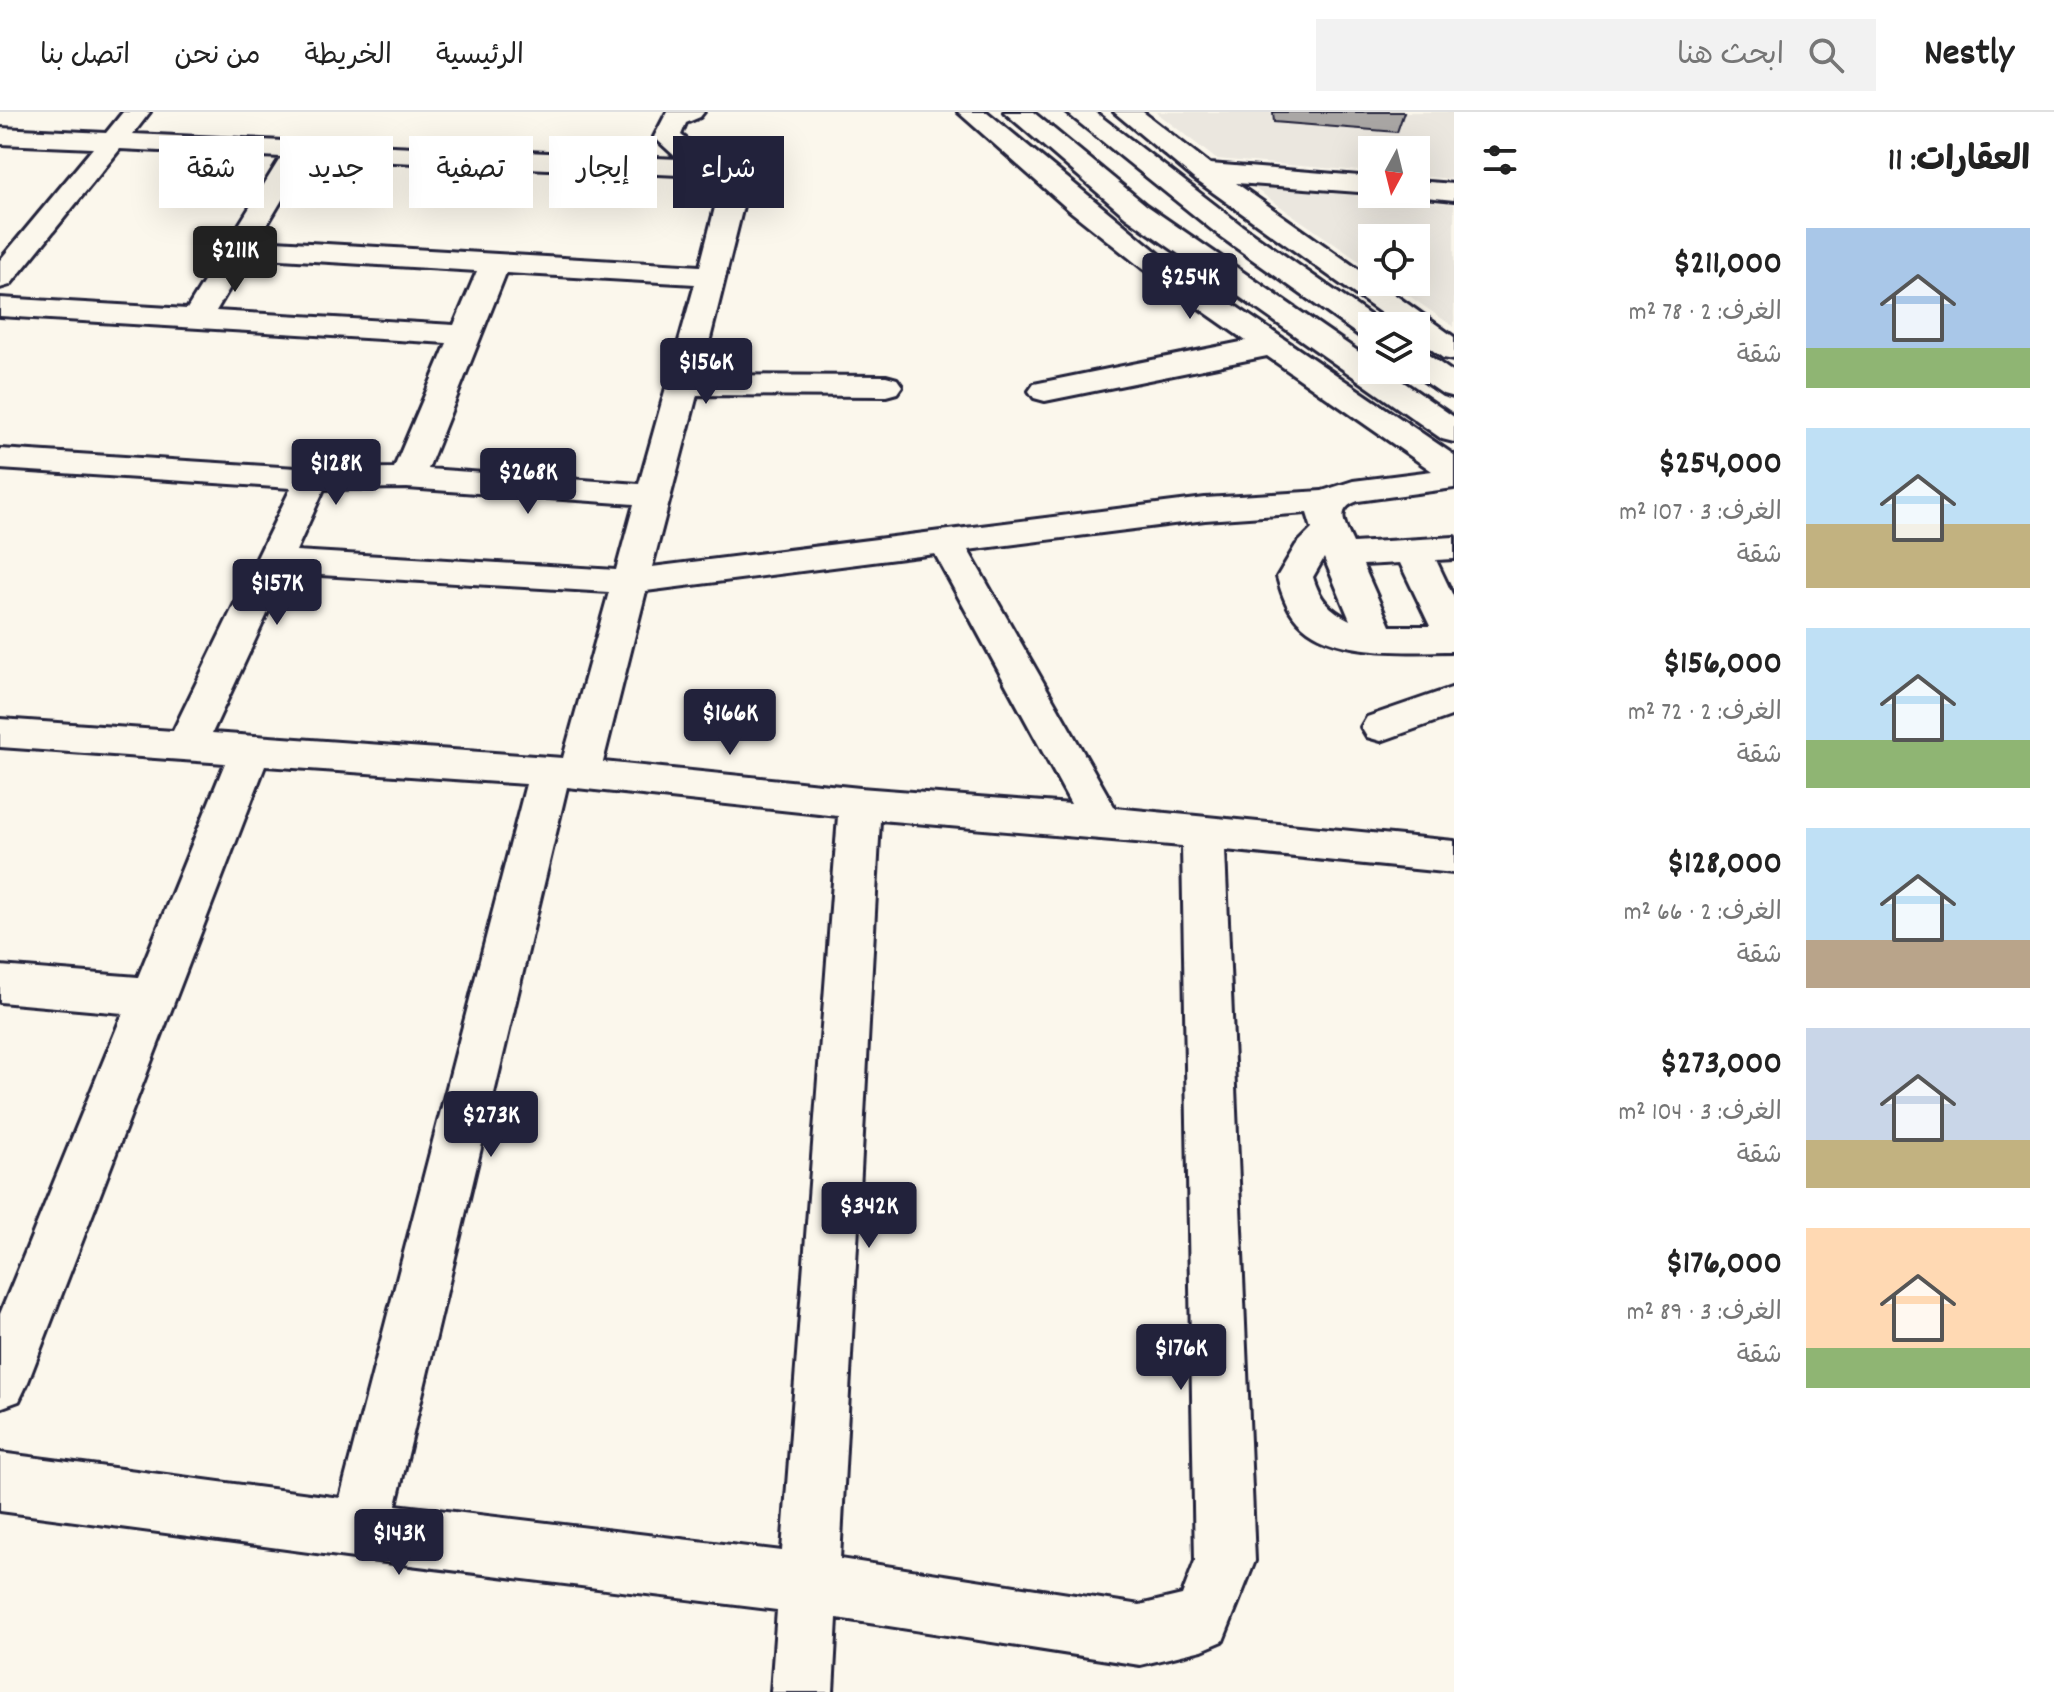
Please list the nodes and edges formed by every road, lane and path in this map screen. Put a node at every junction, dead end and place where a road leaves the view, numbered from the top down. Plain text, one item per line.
1 (137, 112) edge
2 (691, 112) edge
3 (971, 112) edge
4 (1017, 112) edge
5 (1079, 112) edge
6 (1127, 112) edge
7 (0, 136) edge
8 (114, 142) junction
9 (673, 142) edge
10 (280, 149) edge
11 (393, 154) edge
12 (673, 167) edge
13 (1203, 172) junction
14 (280, 180) edge
15 (1358, 184) edge
16 (1430, 190) edge
17 (1454, 192) edge
18 (730, 208) edge
19 (240, 248) junction
20 (495, 263) junction
21 (712, 276) junction
22 (0, 279) edge
23 (0, 307) edge
24 (196, 319) junction
25 (1358, 320) edge
26 (467, 335) junction
27 (1273, 345) junction
28 (1454, 351) edge
29 (1430, 371) edge
30 (682, 385) junction
31 (886, 386) dead end
32 (1454, 387) edge
33 (1045, 391) dead end
34 (1454, 432) edge
35 (0, 459) edge
36 (1454, 470) edge
37 (407, 478) junction
38 (1454, 478) edge
39 (312, 479) junction
40 (1404, 486) junction
41 (652, 495) junction
42 (1334, 529) junction
43 (1454, 532) edge
44 (946, 542) junction
45 (1454, 548) edge
46 (1413, 551) junction
47 (275, 561) junction
48 (629, 582) junction
49 (1376, 637) junction
50 (1454, 637) edge
51 (1454, 700) edge
52 (1381, 727) dead end
53 (0, 733) edge
54 (185, 747) junction
55 (250, 751) junction
56 (564, 772) junction
57 (860, 803) junction
58 (1102, 822) junction
59 (1203, 832) junction
60 (1454, 857) edge
61 (0, 984) edge
62 (153, 997) junction
63 (0, 1382) edge
64 (0, 1482) edge
65 (361, 1530) junction
66 (810, 1584) junction
67 (802, 1692) edge

1 - 8 street
2 - 9 street
3 - 27 street
4 - 34 street
5 - 25 street
6 - 13 street
7 - 8 street
8 - 10 street
8 - 22 street
11 - 12 street
13 - 15 street
13 - 28 street
14 - 19 street
16 - 17 street
18 - 21 street
19 - 20 street
19 - 24 street
20 - 21 street
20 - 26 street
21 - 30 street
23 - 24 street
24 - 26 street
26 - 37 street
27 - 33 street
27 - 36 street
29 - 32 street
30 - 31 street
30 - 41 street
35 - 39 street
37 - 39 street
37 - 41 street
38 - 40 street
39 - 47 street
40 - 42 street
40 - 43 street
41 - 48 street
42 - 44 street
42 - 46 street
42 - 49 street
42 - 49 street
44 - 48 street
44 - 58 street
45 - 46 street
46 - 50 street
47 - 48 street
47 - 54 street
48 - 56 street
49 - 50 street
51 - 52 street
53 - 54 street
54 - 55 street
55 - 56 street
55 - 62 street
56 - 57 street
56 - 65 street
57 - 58 street
57 - 66 street
58 - 59 street
59 - 60 street
59 - 66 street
61 - 62 street
62 - 63 street
64 - 65 street
65 - 66 street
66 - 67 street

